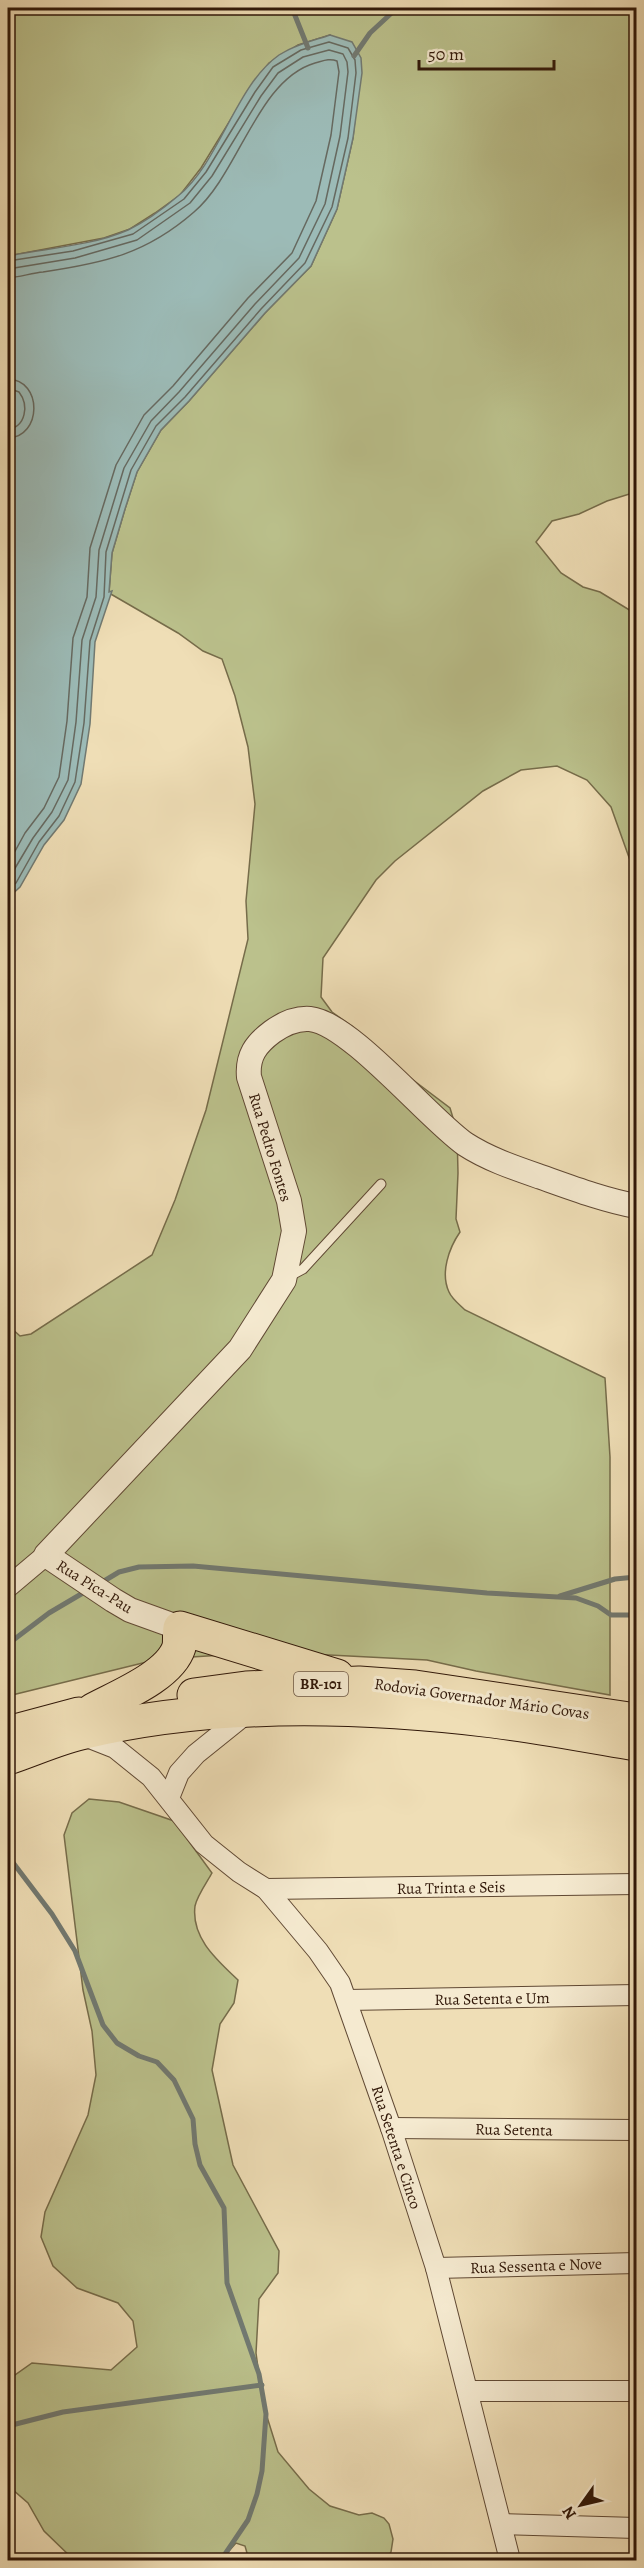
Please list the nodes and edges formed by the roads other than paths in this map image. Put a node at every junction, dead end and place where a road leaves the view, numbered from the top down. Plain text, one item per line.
1 (381, 1184) dead end
2 (636, 1206) edge
3 (284, 1280) junction
4 (46, 1555) junction
5 (8, 1587) edge
6 (180, 1628) junction
7 (359, 1683) junction
8 (250, 1711) junction
9 (636, 1720) edge
10 (86, 1722) junction
11 (8, 1733) edge
12 (636, 1744) edge
13 (8, 1758) edge
14 (169, 1798) junction
15 (636, 1884) edge
16 (266, 1890) junction
17 (636, 1995) edge
18 (347, 2000) junction
19 (391, 2128) junction
20 (636, 2130) edge
21 (636, 2263) edge
22 (436, 2268) junction
23 (469, 2391) junction
24 (636, 2391) edge
25 (502, 2524) junction
26 (636, 2528) edge
27 (510, 2560) edge

1 - 3 lane
2 - 3 street, Rua Pedro Fontes
3 - 4 street, Rua Pedro Fontes
4 - 5 street, Rua Pedro Fontes
4 - 6 street, Rua Pica-Pau
6 - 7 highway
6 - 10 highway
7 - 9 highway, Rodovia Governador Mário Covas / BR-101
7 - 10 highway, Rodovia Governador Mário Covas / BR-101
8 - 10 highway, Rodovia Governador Mário Covas / BR-101
8 - 12 highway, Rodovia Governador Mário Covas / BR-101
8 - 14 street
10 - 11 highway, Rodovia Governador Mário Covas / BR-101
10 - 13 highway, Rodovia Governador Mário Covas / BR-101
10 - 14 street, Rua Setenta e Cinco
14 - 16 street, Rua Setenta e Cinco
15 - 16 street, Rua Trinta e Seis
16 - 18 street, Rua Setenta e Cinco
17 - 18 street, Rua Setenta e Um
18 - 19 street, Rua Setenta e Cinco
19 - 20 street, Rua Setenta
19 - 22 street, Rua Setenta e Cinco
21 - 22 street, Rua Sessenta e Nove
22 - 23 street, Rua Setenta e Cinco
23 - 24 street
23 - 25 street, Rua Setenta e Cinco
25 - 26 street
25 - 27 street, Rua Setenta e Cinco

